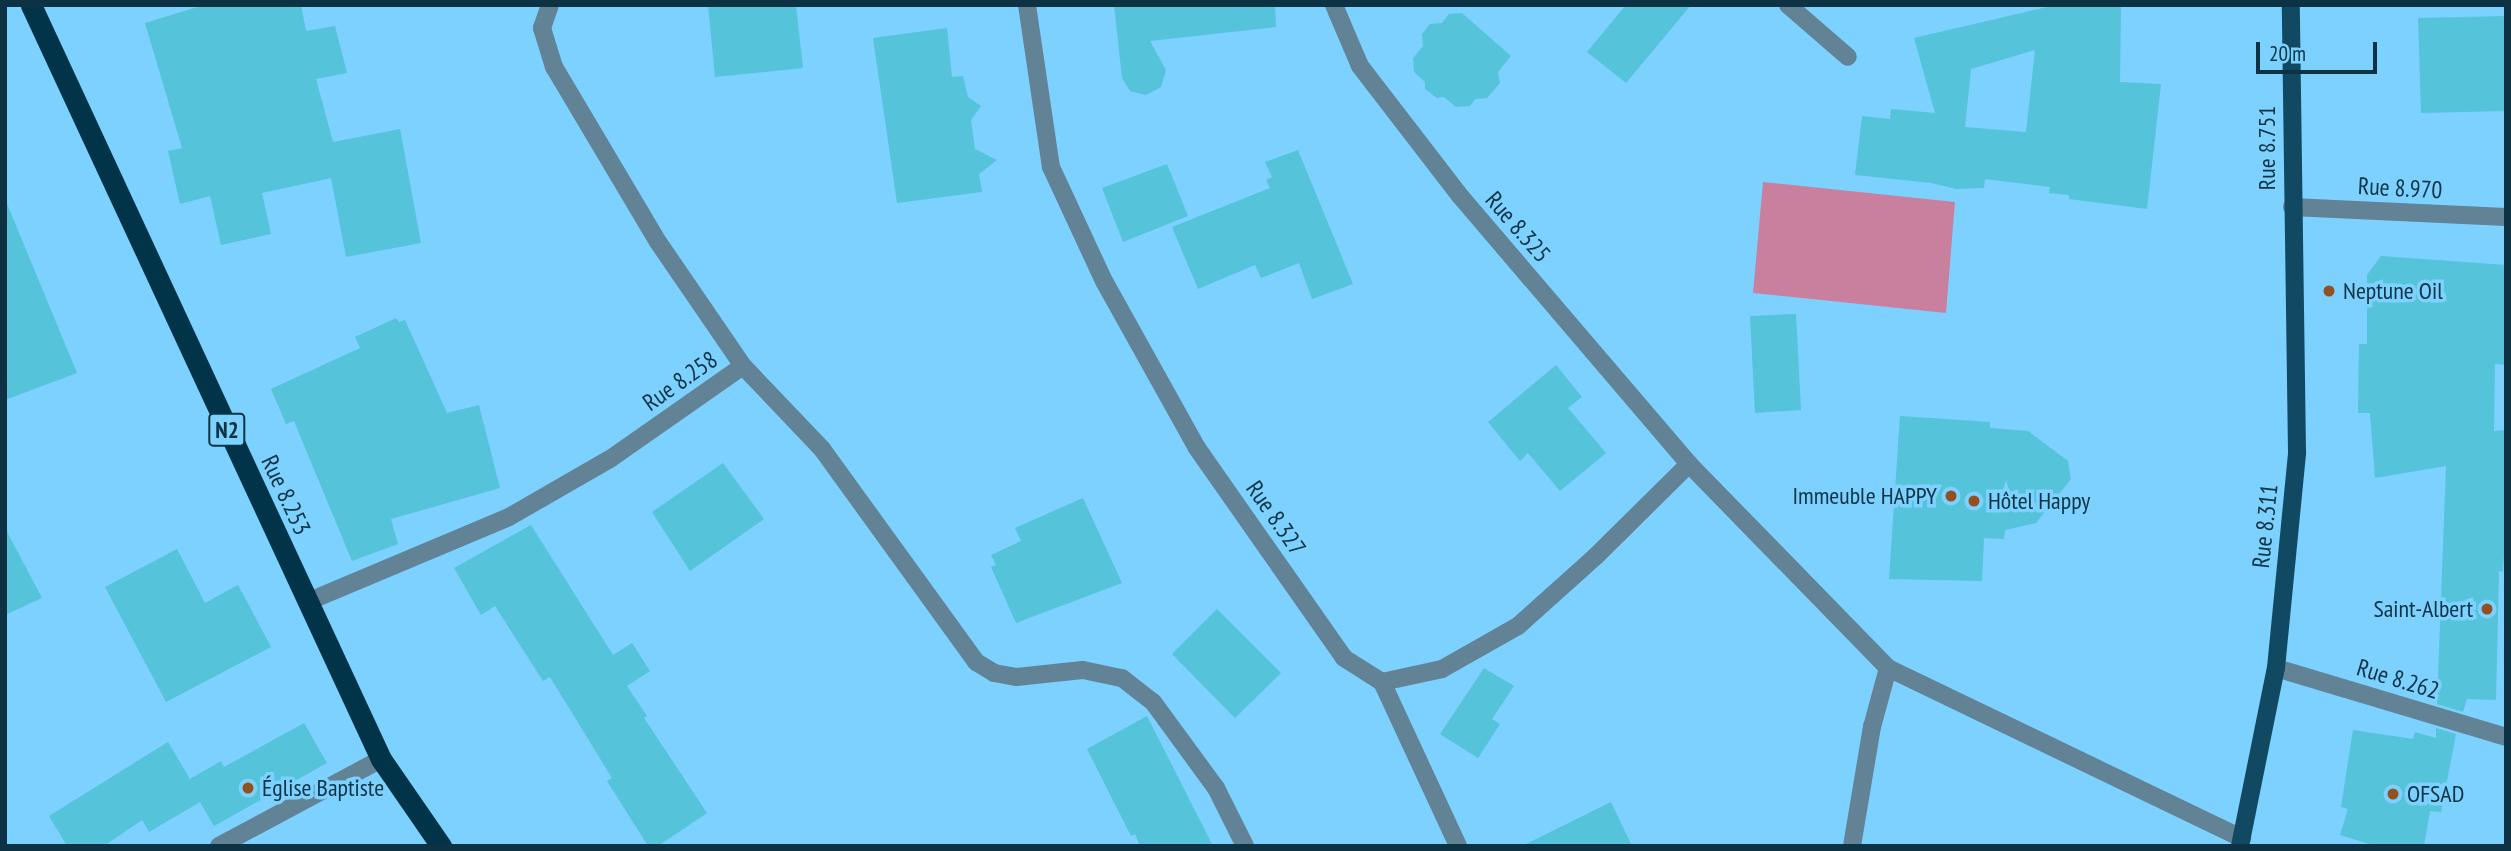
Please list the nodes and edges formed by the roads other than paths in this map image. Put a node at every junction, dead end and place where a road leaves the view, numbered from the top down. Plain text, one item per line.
1 (31, 5) edge
2 (550, 5) edge
3 (1027, 5) edge
4 (1334, 5) edge
5 (1788, 5) edge
6 (2291, 5) edge
7 (1848, 57) dead end
8 (2292, 207) junction
9 (2506, 217) edge
10 (743, 366) junction
11 (1689, 464) junction
12 (307, 602) junction
13 (1888, 668) junction
14 (2276, 668) junction
15 (1382, 682) junction
16 (2506, 737) edge
17 (381, 759) junction
18 (2241, 842) edge
19 (219, 846) edge
20 (440, 846) edge
21 (1245, 846) edge
22 (1458, 846) edge
23 (1852, 846) edge

1 - 12 highway, Rue 8.253 / N2
2 - 10 street, Rue 8.258
3 - 15 street, Rue 8.327
4 - 11 street, Rue 8.325
5 - 7 street
6 - 8 main road, Rue 8.751
8 - 9 street, Rue 8.970
8 - 14 main road, Rue 8.311
10 - 12 street, Rue 8.258
10 - 21 street
11 - 13 street, Rue 8.325
11 - 15 street
12 - 17 highway, Rue 8.253 / N2
13 - 18 street
13 - 23 street
14 - 16 street, Rue 8.262
14 - 18 main road, Rue 8.311
15 - 22 street
17 - 19 street
17 - 20 highway, Rue 8.253 / N2

